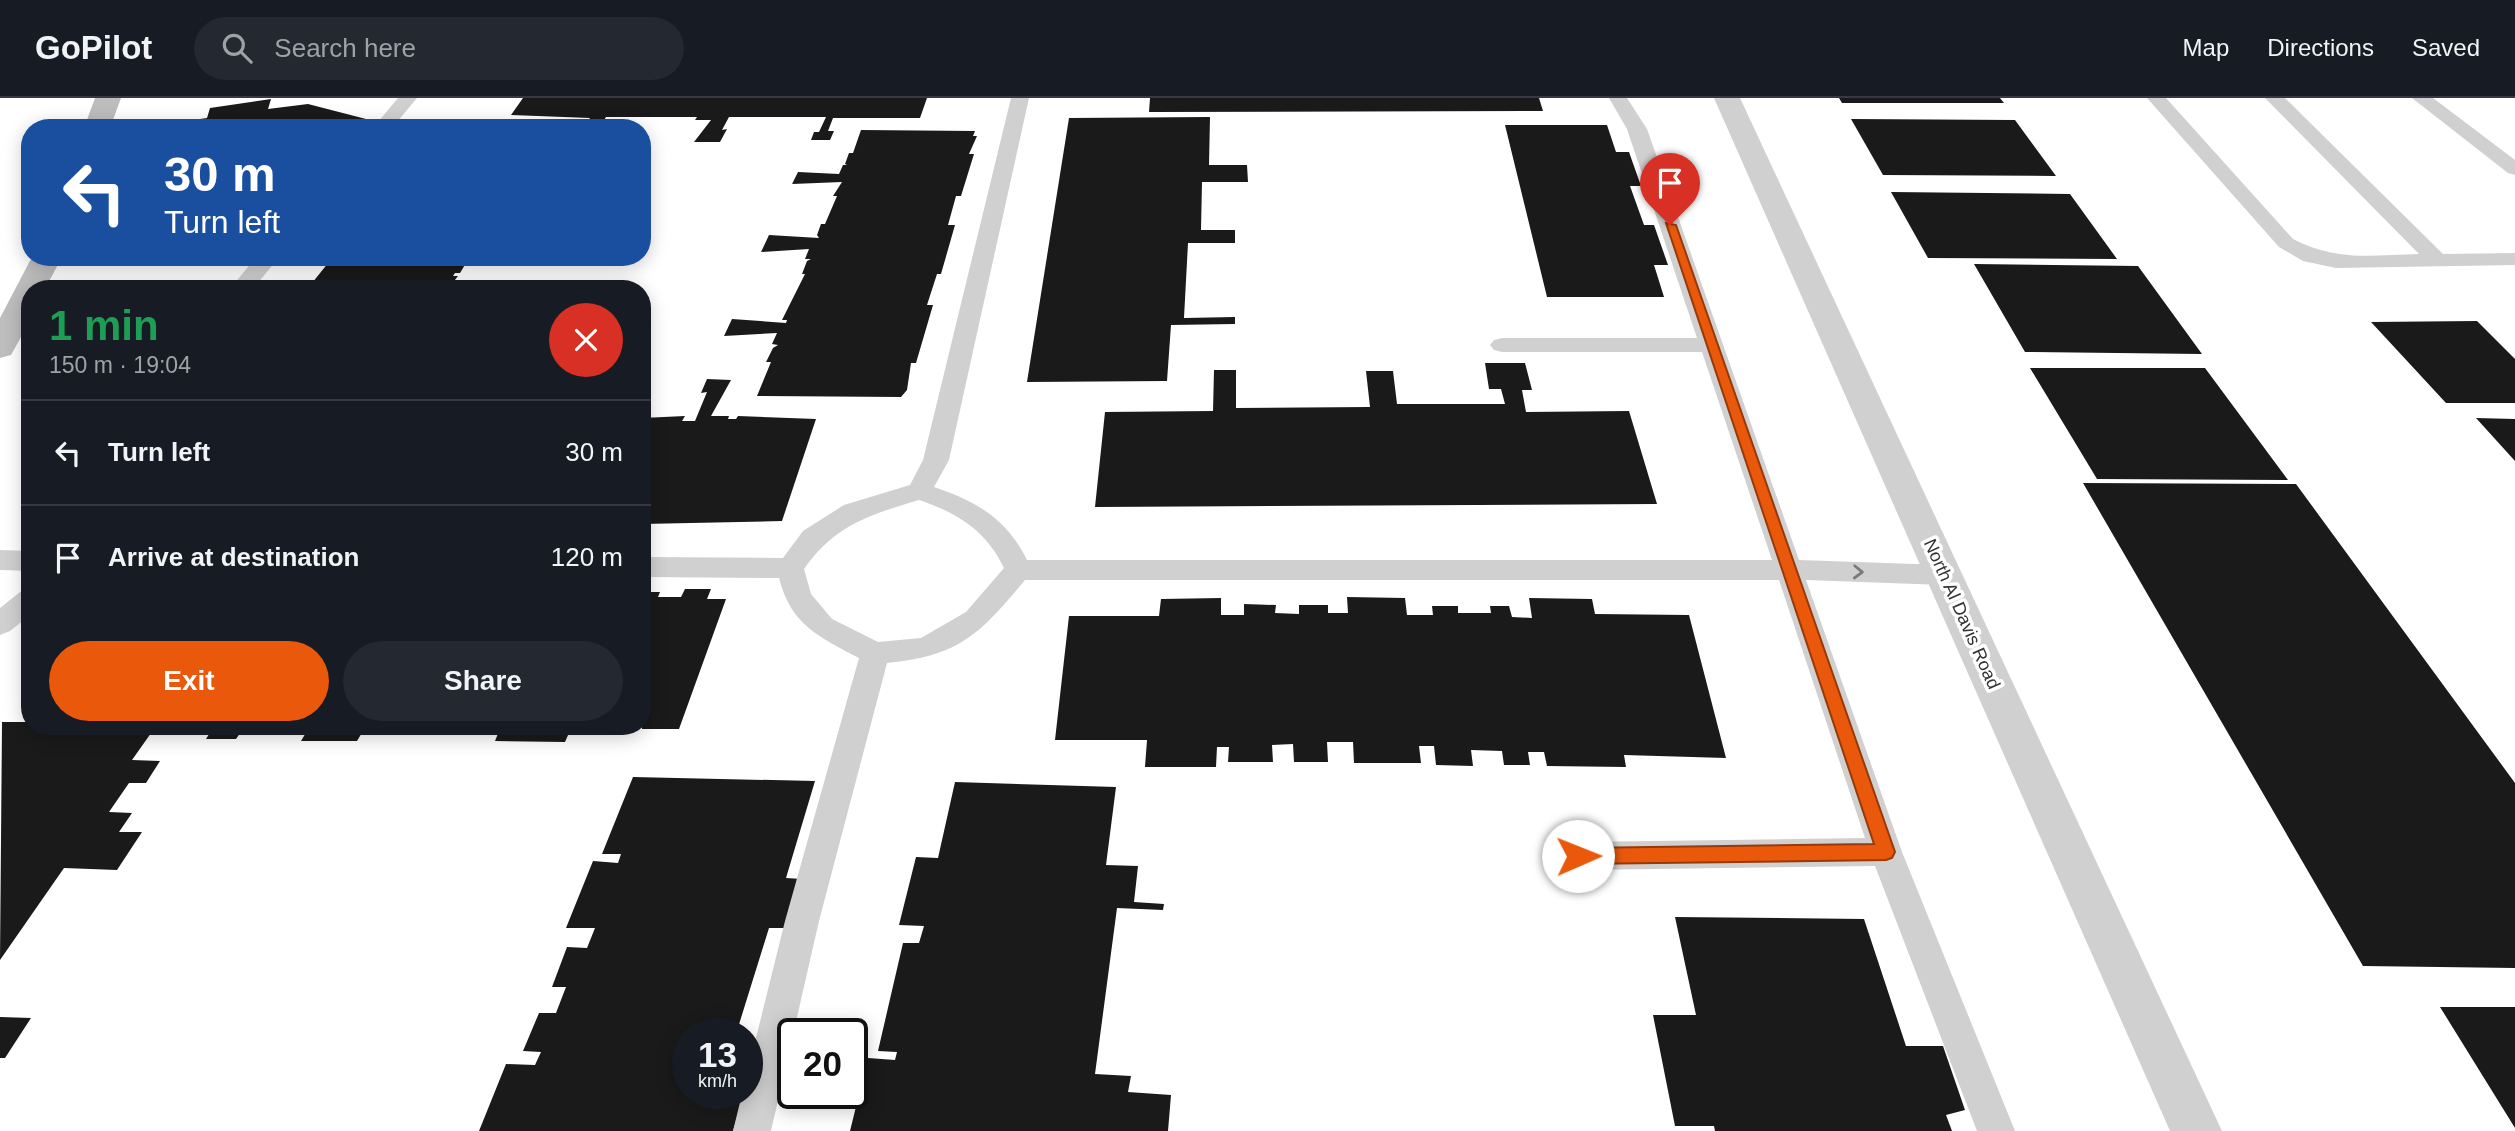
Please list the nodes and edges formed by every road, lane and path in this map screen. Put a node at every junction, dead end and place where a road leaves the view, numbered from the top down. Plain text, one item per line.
1 (108, 98) edge
2 (408, 98) edge
3 (1020, 98) edge
4 (1618, 98) edge
5 (1727, 98) edge
6 (2156, 98) edge
7 (2274, 98) edge
8 (2421, 98) edge
9 (100, 119) edge
10 (390, 119) edge
11 (2515, 169) edge
12 (2515, 259) edge
13 (2437, 260) junction
14 (260, 266) edge
15 (248, 280) edge
16 (21, 307) edge
17 (1502, 345) dead end
18 (1712, 345) junction
19 (0, 348) edge
20 (919, 491) junction
21 (0, 561) edge
22 (21, 561) edge
23 (651, 567) edge
24 (790, 568) junction
25 (1790, 569) junction
26 (1018, 570) junction
27 (1944, 575) junction
28 (21, 606) edge
29 (0, 624) edge
30 (875, 653) junction
31 (1886, 852) junction
32 (1578, 856) dead end
33 (752, 1131) edge
34 (1996, 1131) edge
35 (2196, 1131) edge

1 - 9 main road
2 - 10 lane
3 - 20 lane
4 - 18 lane
5 - 27 street, North Al Davis Road
6 - 13 lane
7 - 13 lane
8 - 11 lane
12 - 13 lane
14 - 15 lane
16 - 19 main road
17 - 18 lane
18 - 25 lane
20 - 24 lane
20 - 26 lane
21 - 22 lane
23 - 24 lane
24 - 30 lane
25 - 26 lane
25 -> 27 lane
25 - 31 lane
26 - 30 lane
27 - 35 street, North Al Davis Road
28 - 29 lane
30 - 33 lane
31 - 32 lane
31 - 34 lane

